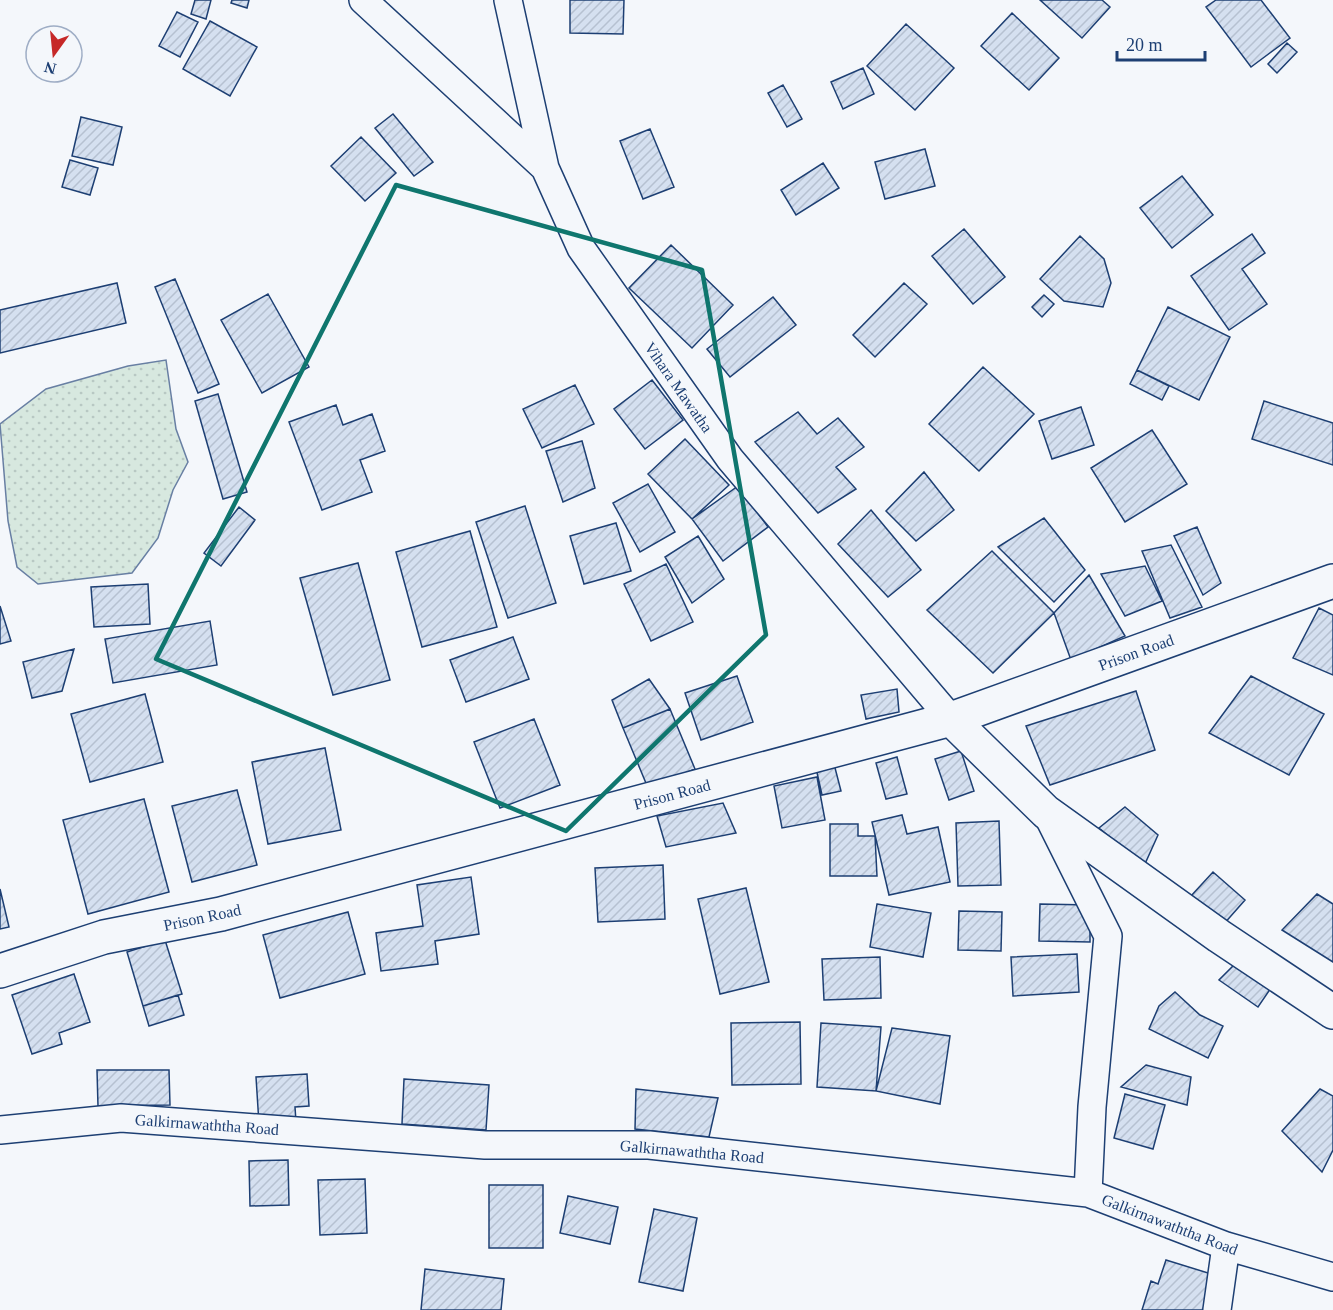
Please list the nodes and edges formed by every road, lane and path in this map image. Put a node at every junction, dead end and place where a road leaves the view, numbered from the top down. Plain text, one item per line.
1 (363, 0) edge
2 (508, 0) edge
3 (545, 168) junction
4 (1333, 581) edge
5 (951, 719) junction
6 (1046, 812) junction
7 (0, 971) edge
8 (1333, 1012) edge
9 (0, 1130) edge
10 (1088, 1193) junction
11 (1226, 1246) junction
12 (1333, 1277) edge
13 (1218, 1310) edge

1 - 3 street
2 - 3 street, Vihara Mawatha
3 - 5 street, Vihara Mawatha
4 - 5 street, Prison Road
5 - 6 street
5 - 7 street, Prison Road
6 - 8 street
6 - 10 street
9 - 10 street, Galkirnawaththa Road
10 - 11 street, Galkirnawaththa Road
11 - 12 street, Galkirnawaththa Road
11 - 13 street

